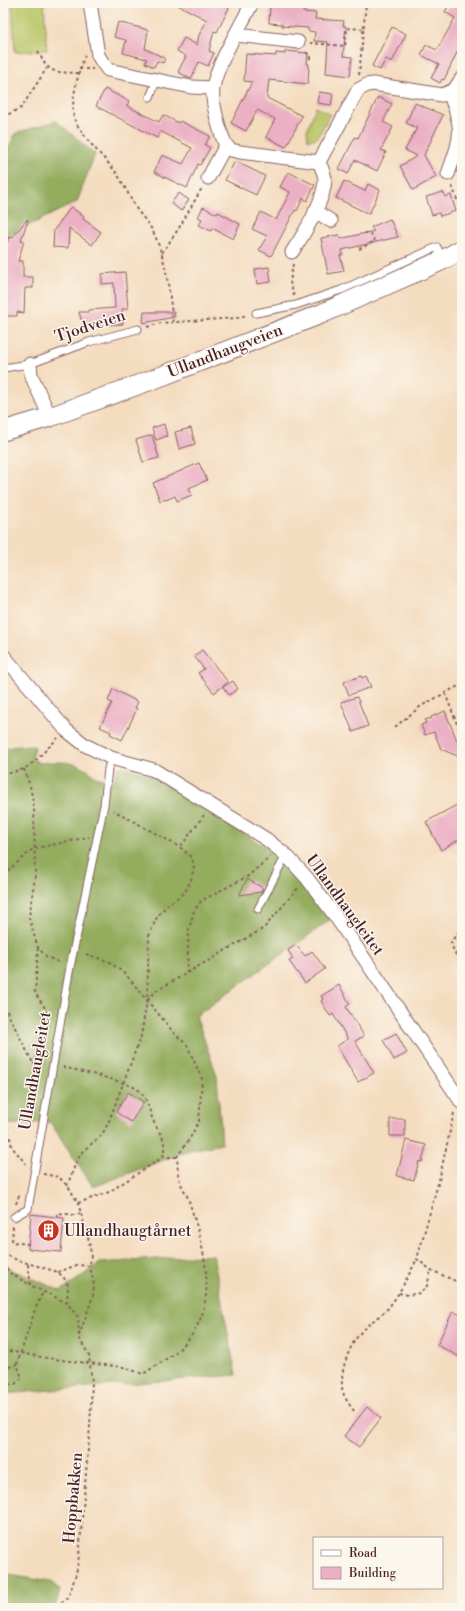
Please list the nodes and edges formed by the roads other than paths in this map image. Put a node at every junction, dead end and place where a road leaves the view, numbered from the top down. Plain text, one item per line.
1 (90, 3) edge
2 (252, 3) edge
3 (236, 34) junction
4 (298, 42) road end
5 (462, 78) edge
6 (157, 80) junction
7 (213, 88) junction
8 (449, 93) junction
9 (150, 97) dead end
10 (461, 121) edge
11 (226, 145) junction
12 (319, 162) junction
13 (448, 174) road end
14 (208, 178) road end
15 (315, 211) junction
16 (331, 221) dead end
17 (462, 249) edge
18 (292, 252) road end
19 (462, 256) edge
20 (443, 260) junction
21 (256, 313) road end
22 (138, 329) road end
23 (30, 364) junction
24 (3, 368) edge
25 (50, 416) junction
26 (3, 431) edge
27 (3, 655) edge
28 (111, 758) junction
29 (282, 852) junction
30 (258, 909) dead end
31 (458, 1107) edge
32 (14, 1217) road end

1 - 6 street
2 - 3 street
3 - 4 street
3 - 7 street
5 - 8 street
6 - 7 street
6 - 9 lane
7 - 11 street
8 - 10 street
8 - 12 street
10 - 13 street
11 - 12 street
11 - 14 street
12 - 15 street
15 - 16 street
15 - 18 street
17 - 20 main road, Ullandhaugveien
19 - 20 main road, Ullandhaugveien
20 - 21 lane
20 - 25 main road, Ullandhaugveien
22 - 23 lane, Tjodveien
23 - 24 lane, Tjodveien
23 - 25 street
25 - 26 main road, Ullandhaugveien
27 - 28 street, Ullandhaugleitet
28 - 29 street, Ullandhaugleitet
28 - 32 lane, Ullandhaugleitet
29 - 30 lane
29 - 31 street, Ullandhaugleitet

